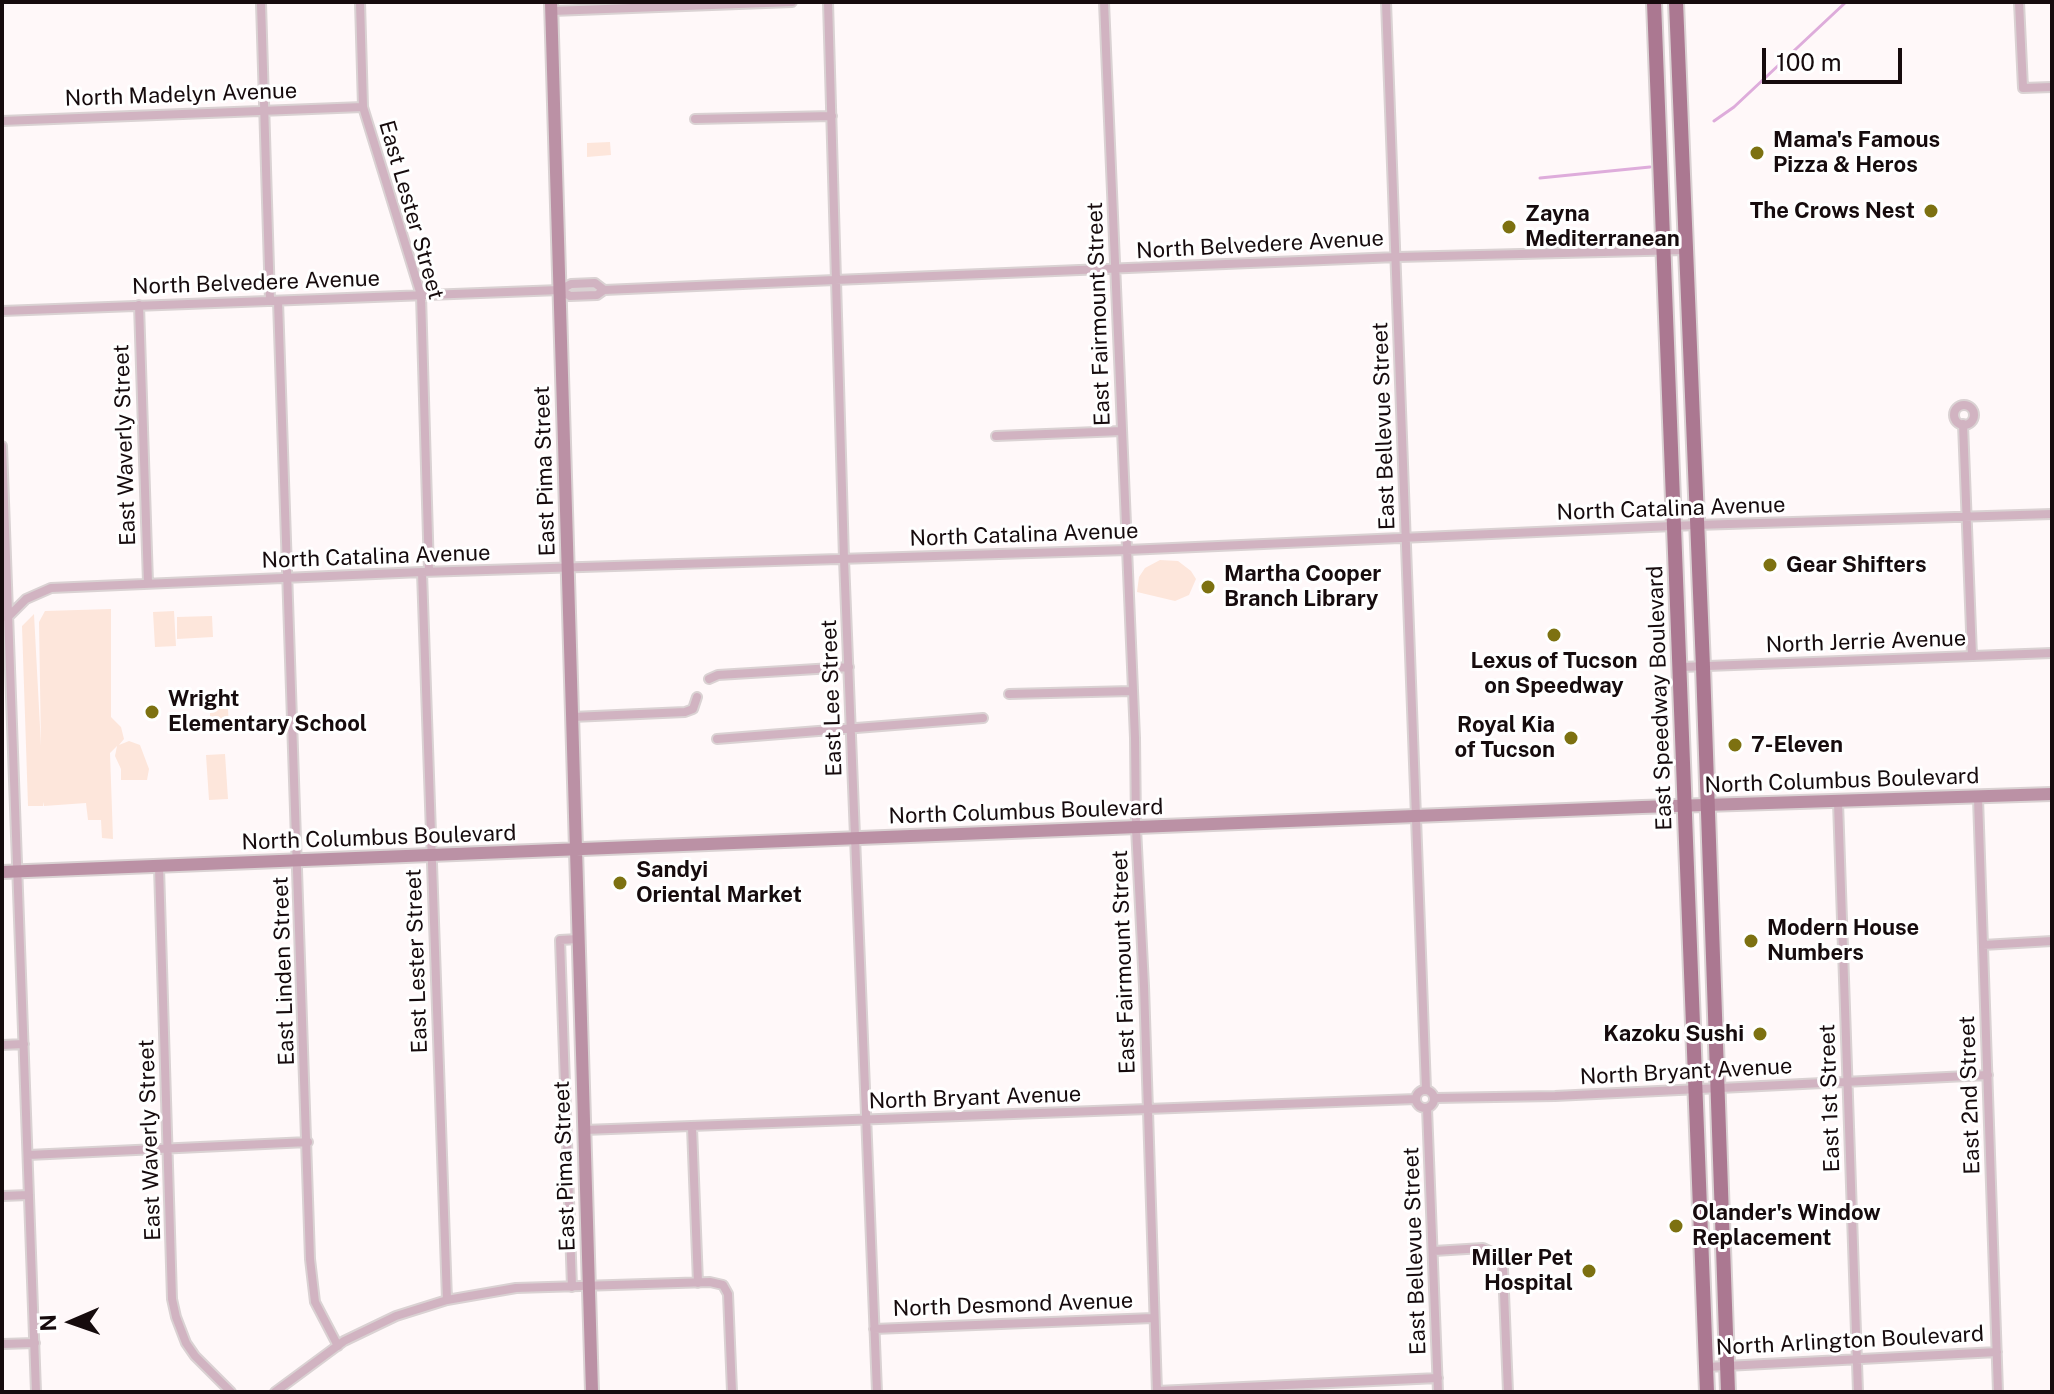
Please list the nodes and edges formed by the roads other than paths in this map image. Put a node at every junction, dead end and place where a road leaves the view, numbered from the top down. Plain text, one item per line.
1 (360, 2) edge
2 (792, 2) edge
3 (828, 2) edge
4 (1104, 2) edge
5 (1386, 2) edge
6 (1654, 2) edge
7 (1676, 2) edge
8 (2019, 2) edge
9 (261, 3) edge
10 (551, 7) edge
11 (2052, 87) edge
12 (363, 107) junction
13 (264, 109) junction
14 (832, 116) junction
15 (695, 119) dead end
16 (2, 121) edge
17 (1663, 250) junction
18 (1686, 250) junction
19 (1397, 257) junction
20 (1116, 269) junction
21 (835, 280) junction
22 (560, 290) junction
23 (421, 295) junction
24 (274, 301) junction
25 (139, 305) junction
26 (2, 311) edge
27 (1963, 424) dead end
28 (1122, 431) junction
29 (996, 436) dead end
30 (2, 446) edge
31 (3, 492) edge
32 (2052, 514) edge
33 (1966, 517) junction
34 (1696, 525) junction
35 (1675, 526) junction
36 (1405, 537) junction
37 (1127, 550) junction
38 (844, 559) junction
39 (567, 568) junction
40 (425, 572) junction
41 (289, 578) junction
42 (148, 583) junction
43 (7, 618) junction
44 (2052, 653) edge
45 (1972, 656) junction
46 (6, 662) edge
47 (849, 667) junction
48 (1681, 667) junction
49 (1703, 667) junction
50 (709, 679) dead end
51 (1132, 691) junction
52 (1009, 694) dead end
53 (697, 697) dead end
54 (572, 717) junction
55 (983, 718) dead end
56 (851, 727) junction
57 (717, 739) dead end
58 (2052, 794) edge
59 (1978, 798) junction
60 (1838, 802) junction
61 (1707, 805) junction
62 (1687, 806) junction
63 (1417, 817) junction
64 (1136, 828) junction
65 (855, 840) junction
66 (576, 850) junction
67 (430, 856) junction
68 (299, 861) junction
69 (159, 867) junction
70 (2, 872) edge
71 (18, 872) junction
72 (578, 939) junction
73 (2052, 941) edge
74 (1983, 945) junction
75 (24, 1044) junction
76 (2, 1045) edge
77 (1988, 1075) junction
78 (1847, 1081) junction
79 (1426, 1089) junction
80 (1718, 1089) junction
81 (1697, 1090) junction
82 (1435, 1098) junction
83 (1416, 1099) junction
84 (1427, 1108) junction
85 (1148, 1109) junction
86 (865, 1120) junction
87 (692, 1127) junction
88 (584, 1130) junction
89 (308, 1142) junction
90 (168, 1148) junction
91 (28, 1155) junction
92 (29, 1195) junction
93 (2, 1196) edge
94 (1434, 1251) junction
95 (698, 1283) junction
96 (572, 1287) junction
97 (589, 1287) junction
98 (447, 1300) junction
99 (1153, 1318) junction
100 (874, 1329) junction
101 (35, 1343) junction
102 (2, 1344) edge
103 (338, 1346) junction
104 (1997, 1352) junction
105 (1857, 1360) junction
106 (1727, 1366) junction
107 (1706, 1367) junction
108 (1438, 1378) junction
109 (1157, 1391) edge
110 (36, 1392) edge
111 (231, 1392) edge
112 (275, 1392) edge
113 (592, 1392) edge
114 (732, 1392) edge
115 (877, 1392) edge
116 (1438, 1392) edge
117 (1508, 1392) edge
118 (1707, 1392) edge
119 (1728, 1392) edge
120 (1858, 1392) edge
121 (1998, 1392) edge

1 - 12 street, East Lester Street
2 - 10 street
3 - 14 street, East Lee Street
4 - 20 street, East Fairmount Street
5 - 19 street, East Bellevue Street
6 - 17 main road, East Speedway Boulevard
7 - 18 main road, East Speedway Boulevard
8 - 11 street
9 - 13 street, East Linden Street
10 - 22 street, East Pima Street
12 - 13 street, North Madelyn Avenue
12 - 23 street, East Lester Street
13 - 16 street, North Madelyn Avenue
13 - 24 street, East Linden Street
14 - 15 street
14 - 21 street, East Lee Street
17 - 18 street, North Belvedere Avenue
17 - 19 street, North Belvedere Avenue
17 - 35 main road, East Speedway Boulevard
18 - 34 main road, East Speedway Boulevard
19 - 20 street, North Belvedere Avenue
19 - 36 street, East Bellevue Street
20 - 21 street, North Belvedere Avenue
20 - 28 street, East Fairmount Street
21 - 22 street, North Belvedere Avenue
21 - 38 street, East Lee Street
22 - 23 street, North Belvedere Avenue
22 - 39 street, East Pima Street
23 - 24 street, North Belvedere Avenue
23 - 40 street, East Lester Street
24 - 25 street, North Belvedere Avenue
24 - 41 street, East Linden Street
25 - 26 street, North Belvedere Avenue
25 - 42 street, East Waverly Street
27 - 33 street
28 - 29 street
28 - 37 street, East Fairmount Street
30 - 31 street
31 - 43 street
32 - 33 street, North Catalina Avenue
33 - 34 street, North Catalina Avenue
33 - 45 street
34 - 35 street, North Catalina Avenue
34 - 49 main road, East Speedway Boulevard
35 - 36 street, North Catalina Avenue
35 - 48 main road, East Speedway Boulevard
36 - 37 street, North Catalina Avenue
36 - 63 street, East Bellevue Street
37 - 38 street, North Catalina Avenue
37 - 51 street, East Fairmount Street
38 - 39 street, North Catalina Avenue
38 - 47 street, East Lee Street
39 - 40 street, North Catalina Avenue
39 - 54 street, East Pima Street
40 - 41 street, North Catalina Avenue
40 - 67 street, East Lester Street
41 - 42 street, North Catalina Avenue
41 - 68 street, East Linden Street
42 - 43 street, North Catalina Avenue
43 - 46 street
44 - 45 street, North Jerrie Avenue
45 - 49 street, North Jerrie Avenue
46 - 71 street
47 - 50 street
47 - 56 street, East Lee Street
48 - 49 street, North Jerrie Avenue
48 - 62 main road, East Speedway Boulevard
49 - 61 main road, East Speedway Boulevard
51 - 52 street
51 - 64 street, East Fairmount Street
53 - 54 street
54 - 66 street, East Pima Street
55 - 56 street
56 - 57 street
56 - 65 street, East Lee Street
58 - 59 street, North Columbus Boulevard
59 - 60 street, North Columbus Boulevard
59 - 74 street, East 2nd Street
60 - 61 street, North Columbus Boulevard
60 - 78 street, East 1st Street
61 - 62 street, North Columbus Boulevard
61 - 80 main road, East Speedway Boulevard
62 - 63 street, North Columbus Boulevard
62 - 81 main road, East Speedway Boulevard
63 - 64 street, North Columbus Boulevard
63 - 79 street, East Bellevue Street
64 - 65 street, North Columbus Boulevard
64 - 85 street, East Fairmount Street
65 - 66 street, North Columbus Boulevard
65 - 86 street, East Lee Street
66 - 67 street, North Columbus Boulevard
66 - 72 street, East Pima Street
67 - 68 street, North Columbus Boulevard
67 - 98 street, East Lester Street
68 - 69 street, North Columbus Boulevard
68 - 89 street, East Linden Street
69 - 71 street, North Columbus Boulevard
69 - 90 street, East Waverly Street
70 - 71 street, North Columbus Boulevard
71 - 75 street
72 - 88 street, East Pima Street
72 - 96 street, East Pima Street
73 - 74 street
74 - 77 street, East 2nd Street
75 - 76 street
75 - 91 street
77 - 78 street, North Bryant Avenue
77 - 104 street, East 2nd Street
78 - 80 street, North Bryant Avenue
78 - 105 street, East 1st Street
79 - 82 street
79 - 83 street
80 - 81 street, North Bryant Avenue
80 - 106 main road, East Speedway Boulevard
81 - 82 street, North Bryant Avenue
81 - 107 main road, East Speedway Boulevard
82 - 84 street
83 - 84 street
83 - 85 street, North Bryant Avenue
84 - 94 street, East Bellevue Street
85 - 86 street, North Bryant Avenue
85 - 99 street, East Fairmount Street
86 - 87 street, North Bryant Avenue
86 - 100 street, East Lee Street
87 - 88 street, North Bryant Avenue
87 - 95 street
88 - 97 street, East Pima Street
89 - 90 street
89 - 103 street, East Linden Street
90 - 91 street
90 - 111 street, East Waverly Street
91 - 92 street
92 - 93 street
92 - 101 street
94 - 108 street, East Bellevue Street
94 - 117 street
95 - 97 street
95 - 114 street
96 - 97 street
96 - 98 street
97 - 113 street, East Pima Street
98 - 103 street
99 - 100 street, North Desmond Avenue
99 - 109 street, East Fairmount Street
100 - 115 street, East Lee Street
101 - 102 street
101 - 110 street
103 - 112 street
104 - 105 street, North Arlington Boulevard
104 - 121 street, East 2nd Street
105 - 106 street, North Arlington Boulevard
105 - 120 street, East 1st Street
106 - 107 street, North Arlington Boulevard
106 - 119 main road, East Speedway Boulevard
107 - 118 main road, East Speedway Boulevard
108 - 109 street
108 - 116 street, East Bellevue Street

